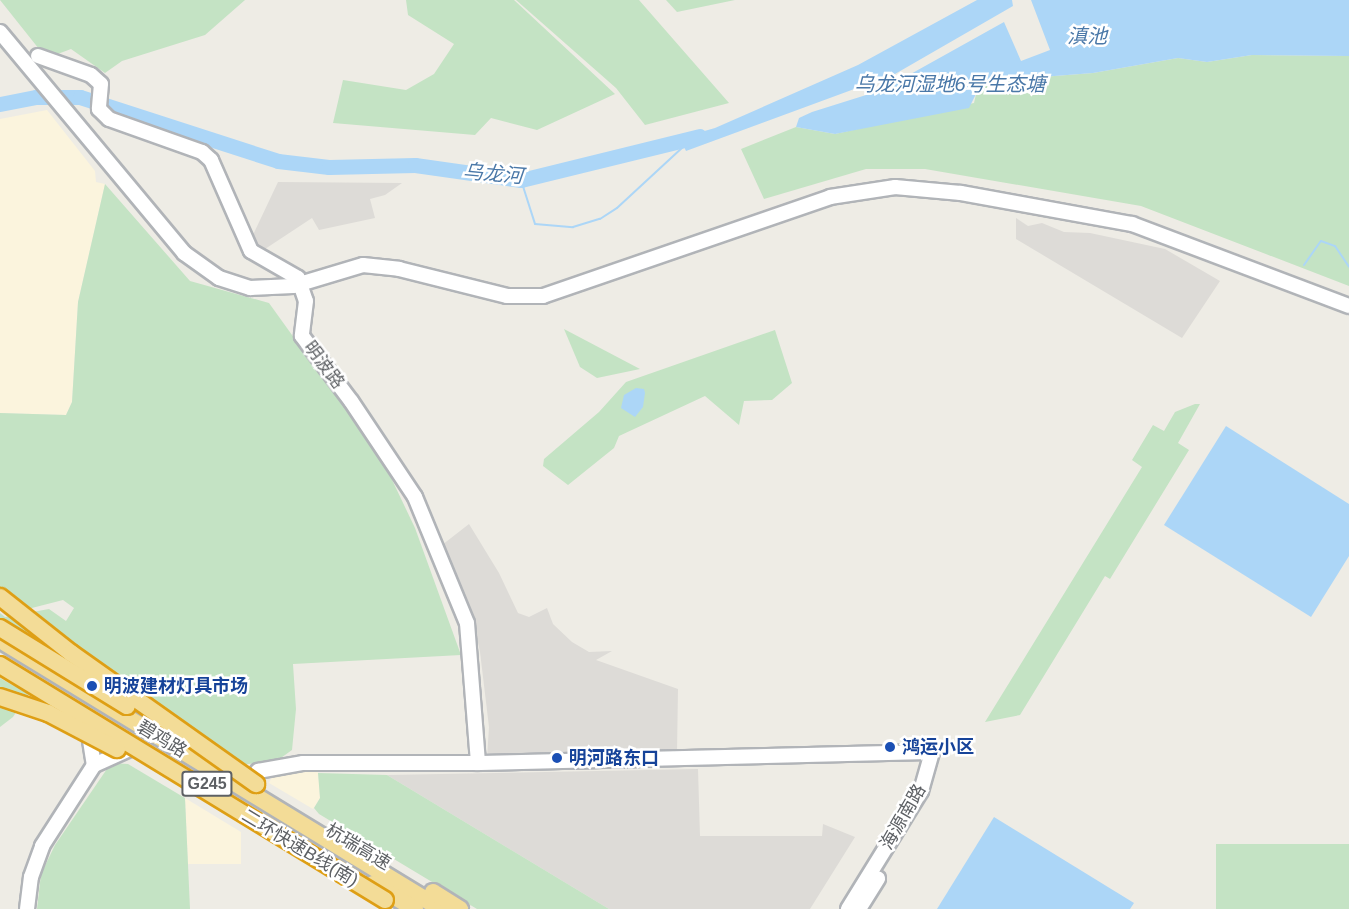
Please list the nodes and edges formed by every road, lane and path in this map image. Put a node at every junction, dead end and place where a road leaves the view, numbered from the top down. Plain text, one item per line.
1 (0, 32) edge
2 (38, 56) dead end
3 (302, 284) junction
4 (1349, 306) edge
5 (0, 597) edge
6 (2, 643) edge
7 (0, 665) edge
8 (0, 697) edge
9 (82, 709) junction
10 (143, 746) junction
11 (932, 752) junction
12 (478, 763) junction
13 (94, 765) junction
14 (251, 787) junction
15 (385, 900) junction
16 (27, 909) edge
17 (399, 909) edge
18 (415, 909) edge
19 (441, 909) edge
20 (460, 909) edge
21 (848, 909) edge
22 (859, 909) edge

1 - 3 street
2 - 3 street
3 - 4 street
3 - 12 street, 明波路
5 - 14 highway, bridge
6 - 9 highway, 碧鸡路 / G245
6 - 14 highway, bridge
7 - 15 highway, 二环快速B线(南), bridge
8 - 15 highway, bridge
9 - 10 highway, 碧鸡路 / G245
9 - 13 street
10 - 13 street
10 - 18 highway, 碧鸡路 / G245
11 - 12 street
11 - 21 street, 海源南路
11 - 22 street, 海源南路
12 - 14 street
13 - 16 street
14 - 19 highway, G245
14 - 20 highway, 杭瑞高速
15 - 17 highway, 杭瑞高速

